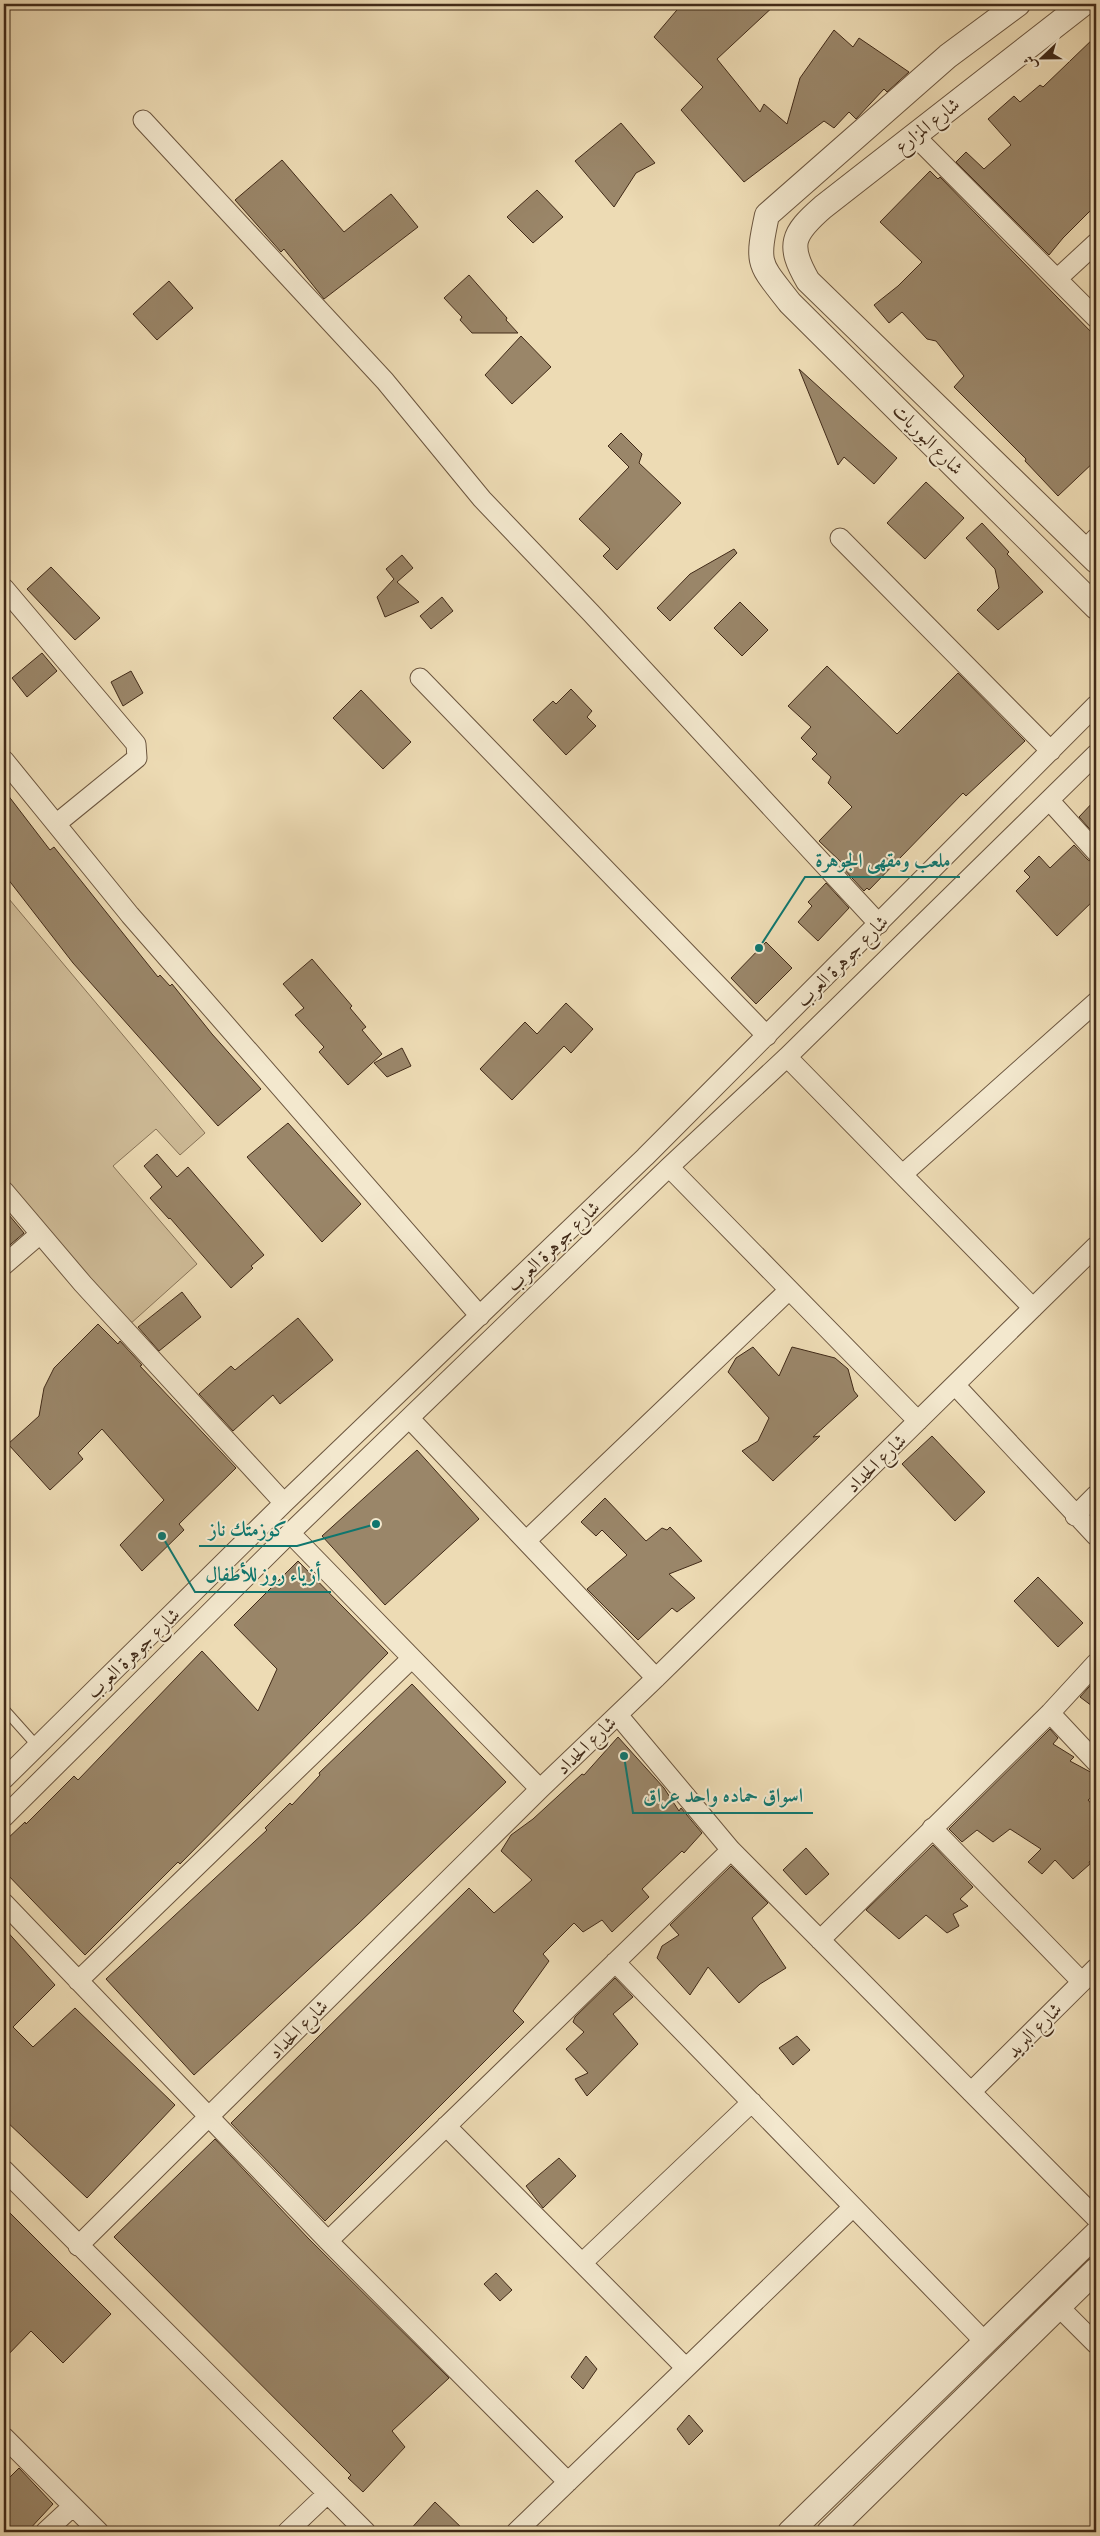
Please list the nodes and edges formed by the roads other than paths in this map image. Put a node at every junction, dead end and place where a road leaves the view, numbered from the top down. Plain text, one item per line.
1 (1018, 4) edge
2 (1079, 6) edge
3 (142, 120) dead end
4 (914, 135) junction
5 (1096, 243) edge
6 (797, 261) joint
7 (763, 268) joint
8 (1057, 279) junction
9 (1096, 318) edge
10 (909, 379) junction
11 (892, 404) junction
12 (959, 426) junction
13 (940, 451) junction
14 (840, 538) dead end
15 (1093, 550) edge
16 (4, 588) edge
17 (1096, 608) edge
18 (420, 678) dead end
19 (1096, 705) edge
20 (1051, 751) junction
21 (1096, 754) edge
22 (4, 760) edge
23 (1049, 800) junction
24 (56, 824) junction
25 (1096, 852) edge
26 (879, 924) junction
27 (1096, 1002) edge
28 (767, 1036) junction
29 (787, 1058) junction
30 (669, 1166) junction
31 (903, 1174) junction
32 (4, 1191) edge
33 (40, 1234) junction
34 (1096, 1246) edge
35 (4, 1264) edge
36 (790, 1290) junction
37 (1033, 1308) junction
38 (480, 1316) junction
39 (955, 1385) junction
40 (410, 1419) junction
41 (918, 1422) junction
42 (1096, 1496) edge
43 (284, 1503) junction
44 (1075, 1516) junction
45 (290, 1533) junction
46 (1096, 1536) edge
47 (526, 1541) junction
48 (412, 1658) junction
49 (1096, 1663) edge
50 (656, 1678) junction
51 (4, 1709) edge
52 (1050, 1712) junction
53 (618, 1714) junction
54 (38, 1747) junction
55 (1096, 1762) edge
56 (4, 1779) edge
57 (540, 1789) junction
58 (4, 1817) edge
59 (932, 1828) junction
60 (731, 1850) junction
61 (4, 1903) edge
62 (820, 1940) junction
63 (615, 1962) junction
64 (1096, 1968) edge
65 (78, 1981) junction
66 (1082, 1982) junction
67 (971, 2092) junction
68 (752, 2102) junction
69 (209, 2118) junction
70 (446, 2126) junction
71 (4, 2170) edge
72 (853, 2207) junction
73 (1096, 2218) edge
74 (1096, 2234) edge
75 (328, 2241) junction
76 (78, 2246) junction
77 (582, 2263) junction
78 (1096, 2270) edge
79 (1058, 2306) junction
80 (985, 2342) junction
81 (1096, 2344) edge
82 (686, 2368) junction
83 (4, 2437) edge
84 (568, 2482) junction
85 (327, 2494) junction
86 (72, 2507) junction
87 (45, 2532) edge
88 (99, 2532) edge
89 (287, 2532) edge
90 (366, 2532) edge
91 (516, 2532) edge
92 (790, 2532) edge
93 (829, 2532) edge

1 - 7 street, شارع المزارع
2 - 4 street, شارع المزارع
3 - 26 street
4 - 6 street, شارع المزارع
4 - 8 street
5 - 8 street
6 - 10 street, شارع البوريات
7 - 11 street, شارع البوريات
8 - 9 street
10 - 11 street
10 - 12 street, شارع البوريات
11 - 13 street, شارع البوريات
12 - 13 street
12 - 15 street, شارع البوريات
13 - 17 street, شارع البوريات
14 - 20 street
16 - 24 street
18 - 28 street
19 - 20 street, شارع جوهرة العرب
20 - 26 street, شارع جوهرة العرب
21 - 23 street, شارع جوهرة العرب
22 - 24 street
23 - 25 street
23 - 29 street, شارع جوهرة العرب
24 - 38 street
26 - 28 street, شارع جوهرة العرب
27 - 31 street
28 - 38 street, شارع جوهرة العرب
29 - 30 street, شارع جوهرة العرب
29 - 31 street
30 - 36 street
30 - 40 street, شارع جوهرة العرب
31 - 37 street
32 - 33 street
33 - 35 street
33 - 43 street
34 - 37 street, شارع الحداد
36 - 41 street
36 - 47 street
37 - 39 street, شارع الحداد
38 - 43 street, شارع جوهرة العرب
39 - 41 street, شارع الحداد
39 - 44 street
40 - 45 street, شارع جوهرة العرب
40 - 47 street
41 - 50 street, شارع الحداد
42 - 44 street
43 - 54 street, شارع جوهرة العرب
44 - 46 street
45 - 48 street
45 - 58 street, شارع جوهرة العرب
47 - 50 street
48 - 57 street
48 - 65 street
49 - 52 street
50 - 53 street, شارع الحداد
51 - 54 lane
52 - 55 street
52 - 59 street
53 - 57 street, شارع الحداد
53 - 60 street
54 - 56 street, شارع جوهرة العرب
57 - 69 street, شارع الحداد
59 - 62 street
59 - 66 street
60 - 62 street
60 - 63 street
61 - 65 street
62 - 67 street
63 - 68 street
63 - 70 street
64 - 66 street, شارع البريد
65 - 69 street
66 - 67 street, شارع البريد
67 - 73 street
68 - 72 street
68 - 77 street
69 - 75 street
69 - 76 street, شارع الحداد
70 - 75 street
70 - 77 street
71 - 76 street
72 - 80 street
72 - 82 street
74 - 80 street
75 - 84 street
76 - 85 street
77 - 82 street
78 - 79 street
79 - 81 street
79 - 93 street
80 - 92 street
82 - 84 street
83 - 86 street
84 - 91 street
85 - 89 street
85 - 90 street
86 - 87 street
86 - 88 street

